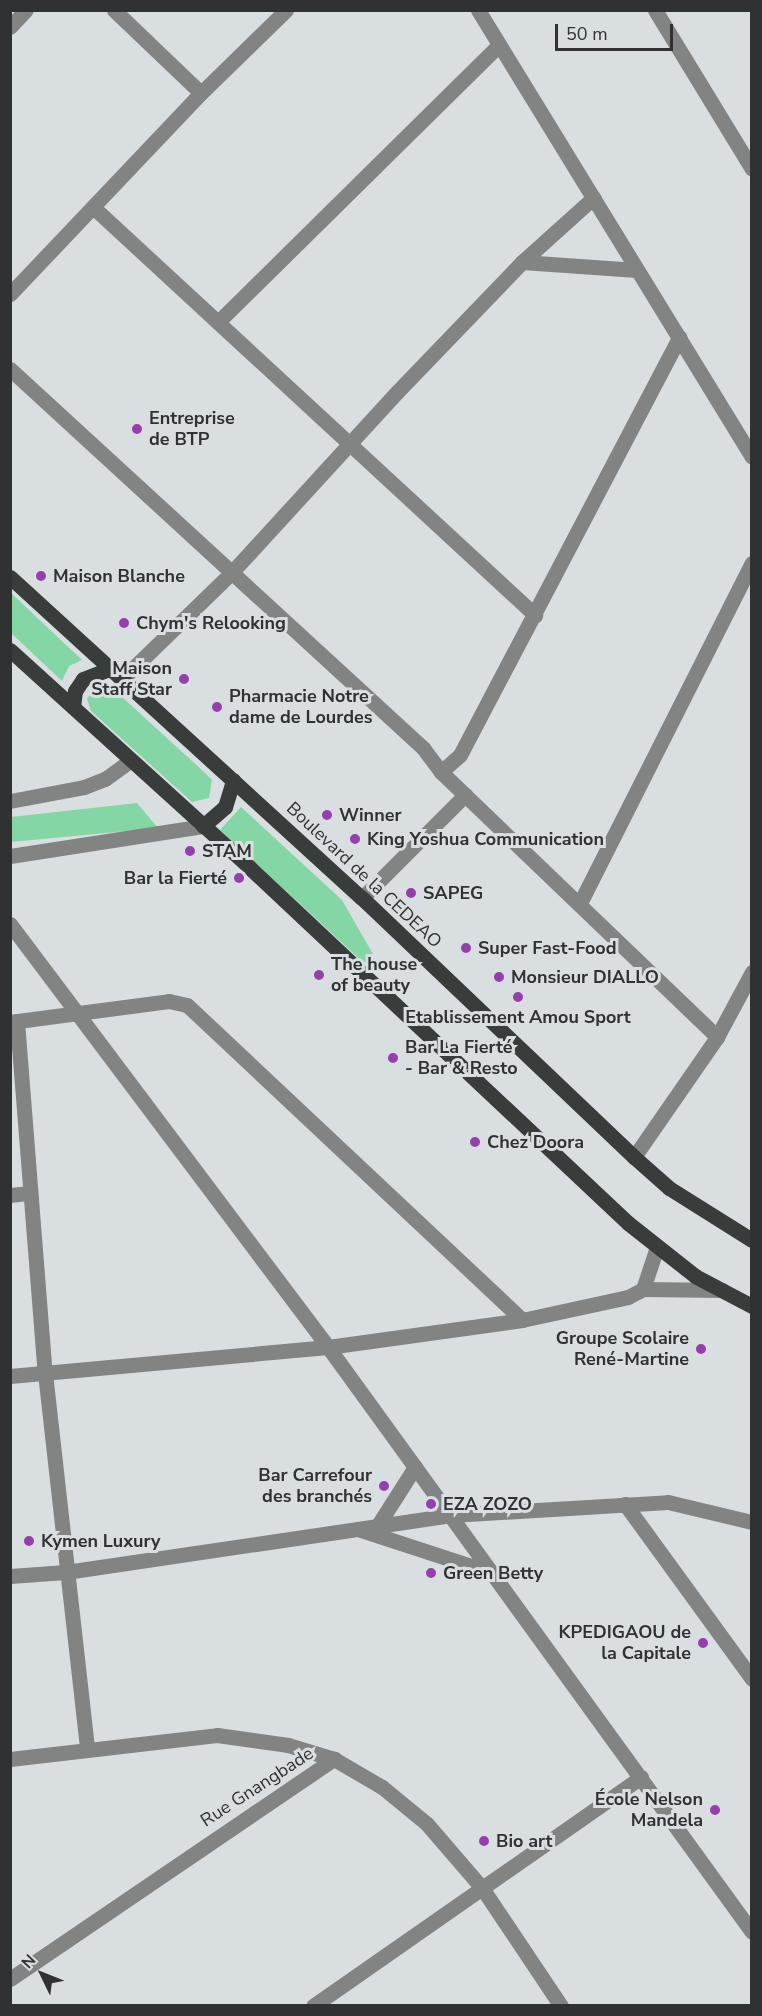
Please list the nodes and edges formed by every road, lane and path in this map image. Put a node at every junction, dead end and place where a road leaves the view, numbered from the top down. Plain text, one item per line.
1 (26, 10) edge
2 (114, 10) edge
3 (286, 10) edge
4 (478, 10) edge
5 (655, 10) edge
6 (10, 27) edge
7 (499, 45) junction
8 (201, 93) junction
9 (752, 169) edge
10 (593, 198) junction
11 (93, 207) junction
12 (522, 262) junction
13 (637, 270) junction
14 (10, 294) edge
15 (218, 322) junction
16 (679, 337) junction
17 (10, 369) edge
18 (348, 444) junction
19 (752, 457) edge
20 (752, 563) edge
21 (232, 572) junction
22 (10, 578) edge
23 (535, 615) junction
24 (10, 650) edge
25 (117, 673) junction
26 (73, 707) junction
27 (130, 761) junction
28 (441, 772) junction
29 (232, 780) junction
30 (465, 795) junction
31 (10, 801) edge
32 (203, 825) junction
33 (10, 855) edge
34 (362, 898) junction
35 (580, 903) junction
36 (10, 924) edge
37 (752, 972) edge
38 (74, 1010) junction
39 (14, 1022) edge
40 (717, 1037) junction
41 (634, 1157) junction
42 (30, 1193) junction
43 (10, 1195) edge
44 (752, 1240) edge
45 (657, 1247) junction
46 (643, 1289) junction
47 (722, 1290) junction
48 (752, 1306) edge
49 (522, 1320) junction
50 (328, 1347) junction
51 (45, 1374) junction
52 (10, 1376) edge
53 (415, 1467) junction
54 (625, 1504) junction
55 (451, 1515) junction
56 (752, 1522) edge
57 (378, 1525) junction
58 (355, 1528) junction
59 (66, 1572) junction
60 (493, 1573) junction
61 (10, 1576) edge
62 (752, 1679) edge
63 (87, 1749) junction
64 (10, 1759) edge
65 (334, 1759) junction
66 (641, 1777) junction
67 (482, 1888) junction
68 (752, 1932) edge
69 (10, 1979) edge
70 (313, 2006) edge
71 (561, 2006) edge

1 - 6 street
2 - 8 street
3 - 8 street
4 - 7 street
5 - 9 street
7 - 10 street
7 - 15 street
8 - 11 street
10 - 12 street
10 - 13 street
11 - 14 street
11 - 15 street
12 - 13 street
12 - 18 street
13 - 16 street
15 - 18 street
16 - 19 street
16 - 23 street
17 - 21 street
18 - 21 street
18 - 23 street
20 - 35 street
21 - 25 street
21 - 28 street
22 - 25 main road, Boulevard de la CEDEAO
23 - 28 street
24 - 26 main road
25 - 26 main road
25 - 29 main road, Boulevard de la CEDEAO
26 - 27 main road
27 - 31 street
27 - 32 main road
28 - 30 street
29 - 32 main road
29 - 34 main road, Boulevard de la CEDEAO
30 - 34 street
30 - 35 street
32 - 33 street
32 - 45 main road
34 - 41 main road, Boulevard de la CEDEAO
35 - 40 street
36 - 38 street
37 - 40 street
38 - 39 street
38 - 49 street
38 - 50 street
39 - 42 street
40 - 41 street
41 - 44 main road, Boulevard de la CEDEAO
42 - 43 street
42 - 51 street
45 - 46 street
45 - 47 main road
46 - 47 street
46 - 49 street
47 - 48 main road
49 - 50 street
50 - 51 street
50 - 53 street
51 - 52 street
51 - 59 street
53 - 55 street
53 - 57 street
54 - 55 street
54 - 56 street
54 - 62 street
55 - 57 street
55 - 60 street
57 - 58 street
58 - 59 street
58 - 60 street
59 - 61 street
59 - 63 street
60 - 66 street
63 - 64 street
63 - 65 street
65 - 67 street, Rue Gnangbade
65 - 69 street, Rue Gnangbade
66 - 67 street
66 - 68 street
67 - 70 street
67 - 71 street, Rue Gnangbade

